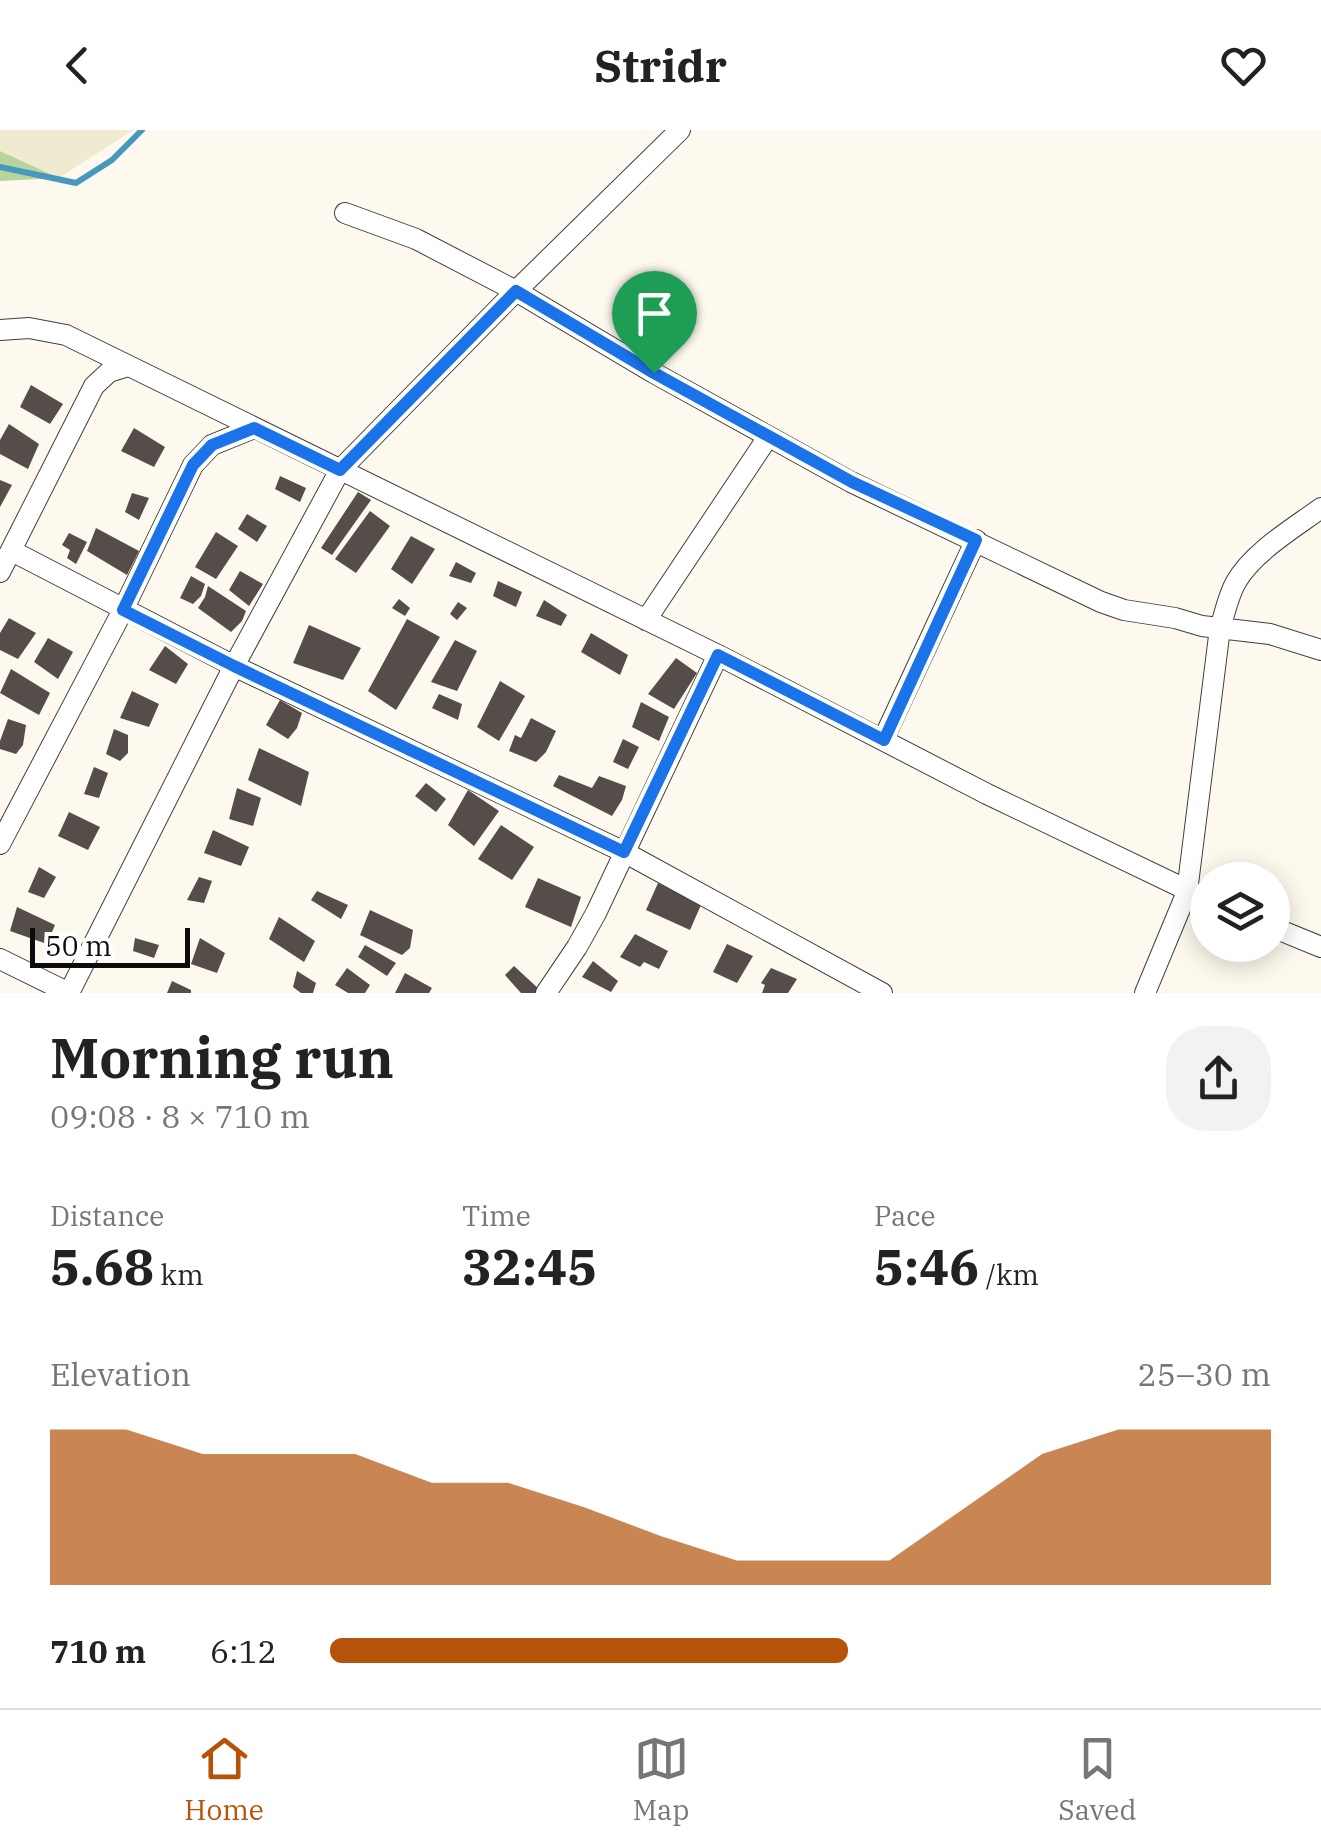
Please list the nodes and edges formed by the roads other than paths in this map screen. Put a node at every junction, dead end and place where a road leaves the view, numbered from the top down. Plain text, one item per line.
1 (680, 130) edge
2 (344, 213) dead end
3 (516, 291) junction
4 (0, 330) edge
5 (128, 366) junction
6 (254, 428) junction
7 (768, 437) junction
8 (340, 470) junction
9 (1321, 508) edge
10 (976, 540) junction
11 (12, 552) junction
12 (0, 572) edge
13 (123, 610) junction
14 (646, 620) junction
15 (1220, 628) junction
16 (1321, 650) edge
17 (718, 655) junction
18 (234, 666) junction
19 (884, 740) junction
20 (0, 844) edge
21 (624, 852) junction
22 (1187, 892) junction
23 (1190, 893) edge
24 (1290, 934) edge
25 (1321, 947) edge
26 (0, 960) edge
27 (546, 993) edge
28 (882, 993) edge
29 (1145, 993) edge

1 - 3 street
2 - 3 street
3 - 7 street
3 - 8 street
4 - 5 street
5 - 6 street
5 - 11 street
6 - 8 street
6 - 13 street
7 - 10 street
7 - 14 street
8 - 14 street
8 - 18 street
9 - 15 street
10 - 15 street
10 - 19 street
11 - 12 street
11 - 13 street
13 - 18 street
13 - 20 street
14 - 17 street
15 - 16 street
15 - 22 street
17 - 19 street
17 - 21 street
18 - 21 street
18 - 26 street
19 - 22 street
21 - 27 street
21 - 28 street
22 - 23 street
22 - 29 street
24 - 25 street

